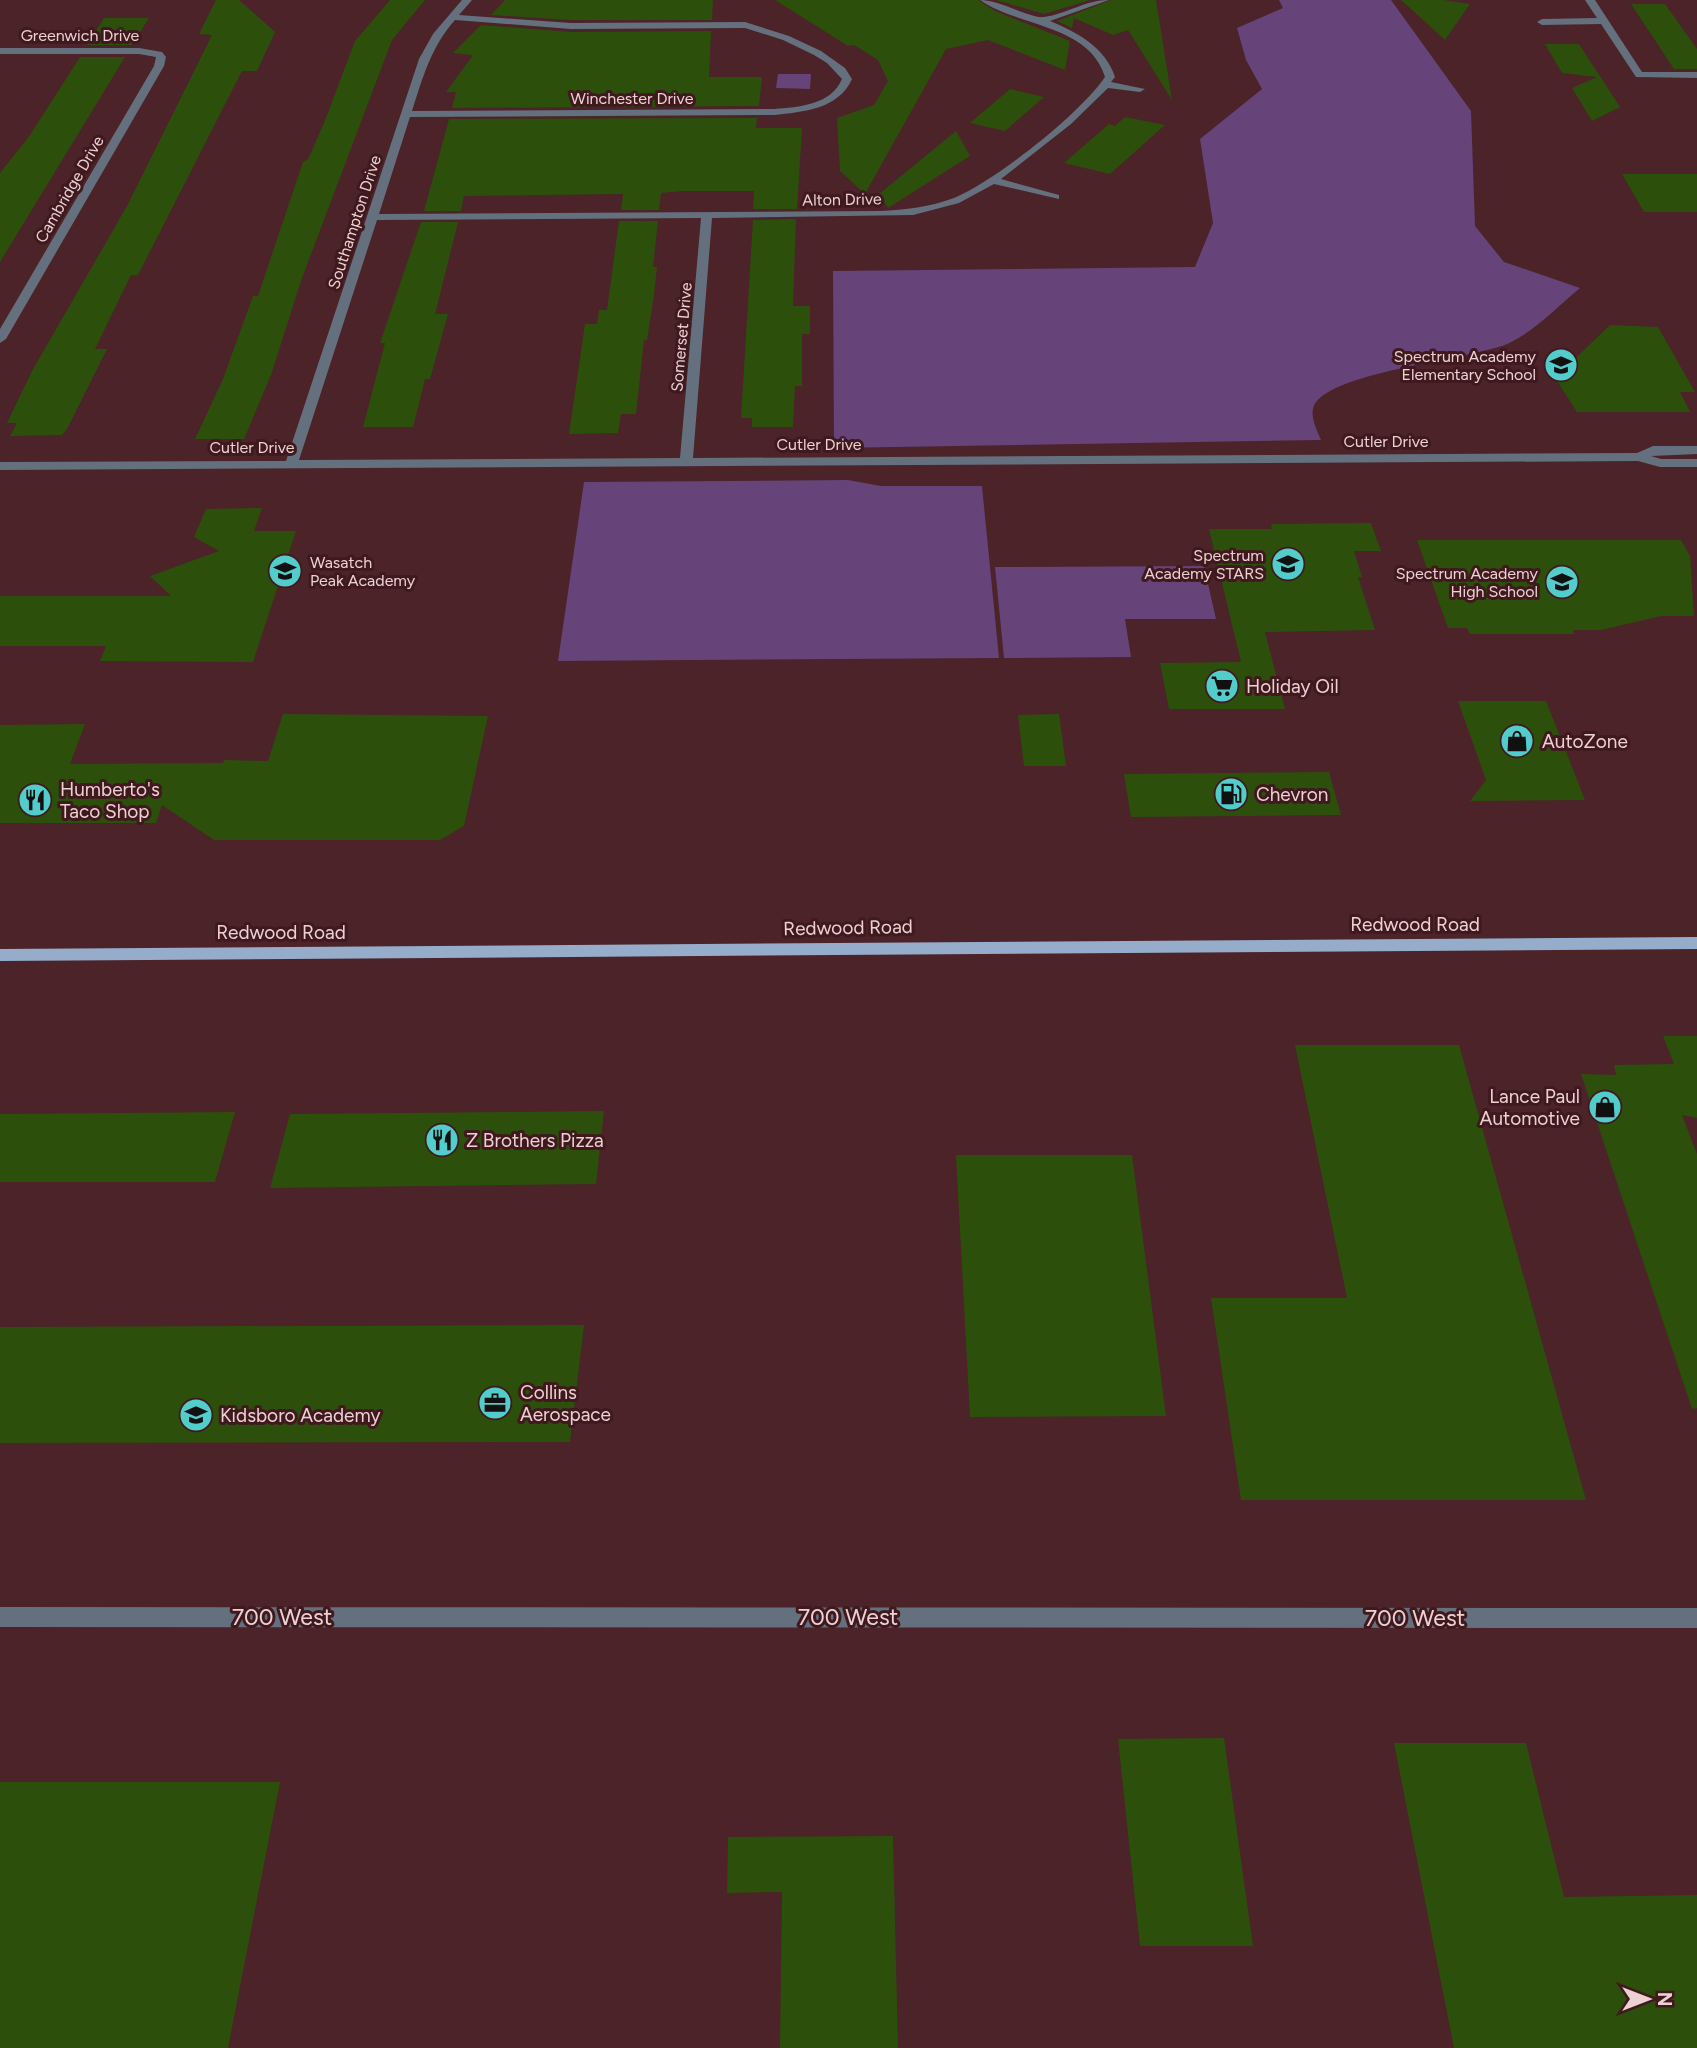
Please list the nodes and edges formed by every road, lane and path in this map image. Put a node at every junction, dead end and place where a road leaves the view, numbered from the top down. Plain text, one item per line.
1 (467, 0) edge
2 (985, 0) edge
3 (1104, 0) edge
4 (1590, 0) edge
5 (452, 17) junction
6 (1604, 21) junction
7 (1039, 22) junction
8 (1542, 22) dead end
9 (0, 51) edge
10 (159, 54) joint
11 (1697, 75) edge
12 (1108, 85) junction
13 (1140, 89) dead end
14 (406, 114) junction
15 (993, 180) junction
16 (1055, 197) dead end
17 (707, 215) junction
18 (372, 218) junction
19 (0, 339) edge
20 (1697, 450) edge
21 (1639, 457) junction
22 (686, 462) junction
23 (1697, 463) edge
24 (291, 464) junction
25 (0, 466) edge
26 (1697, 943) edge
27 (0, 955) edge
28 (0, 1617) edge
29 (1697, 1618) edge

1 - 5 street, Southampton Drive
2 - 7 street
3 - 7 street
4 - 6 street
5 - 14 street, Southampton Drive
5 - 14 street, Winchester Drive
6 - 8 street
6 - 11 street
7 - 12 street
9 - 10 street, Greenwich Drive
10 - 19 street, Cambridge Drive
12 - 13 street
12 - 15 street, Alton Drive
14 - 18 street, Southampton Drive
15 - 16 street
15 - 17 street, Alton Drive
17 - 18 street, Alton Drive
17 - 22 street, Somerset Drive
18 - 24 street, Southampton Drive
20 - 21 street, Cutler Drive
21 - 22 street, Cutler Drive
21 - 23 street, Cutler Drive
22 - 24 street, Cutler Drive
24 - 25 street, Cutler Drive
26 - 27 main road, Redwood Road
28 - 29 street, 700 West

